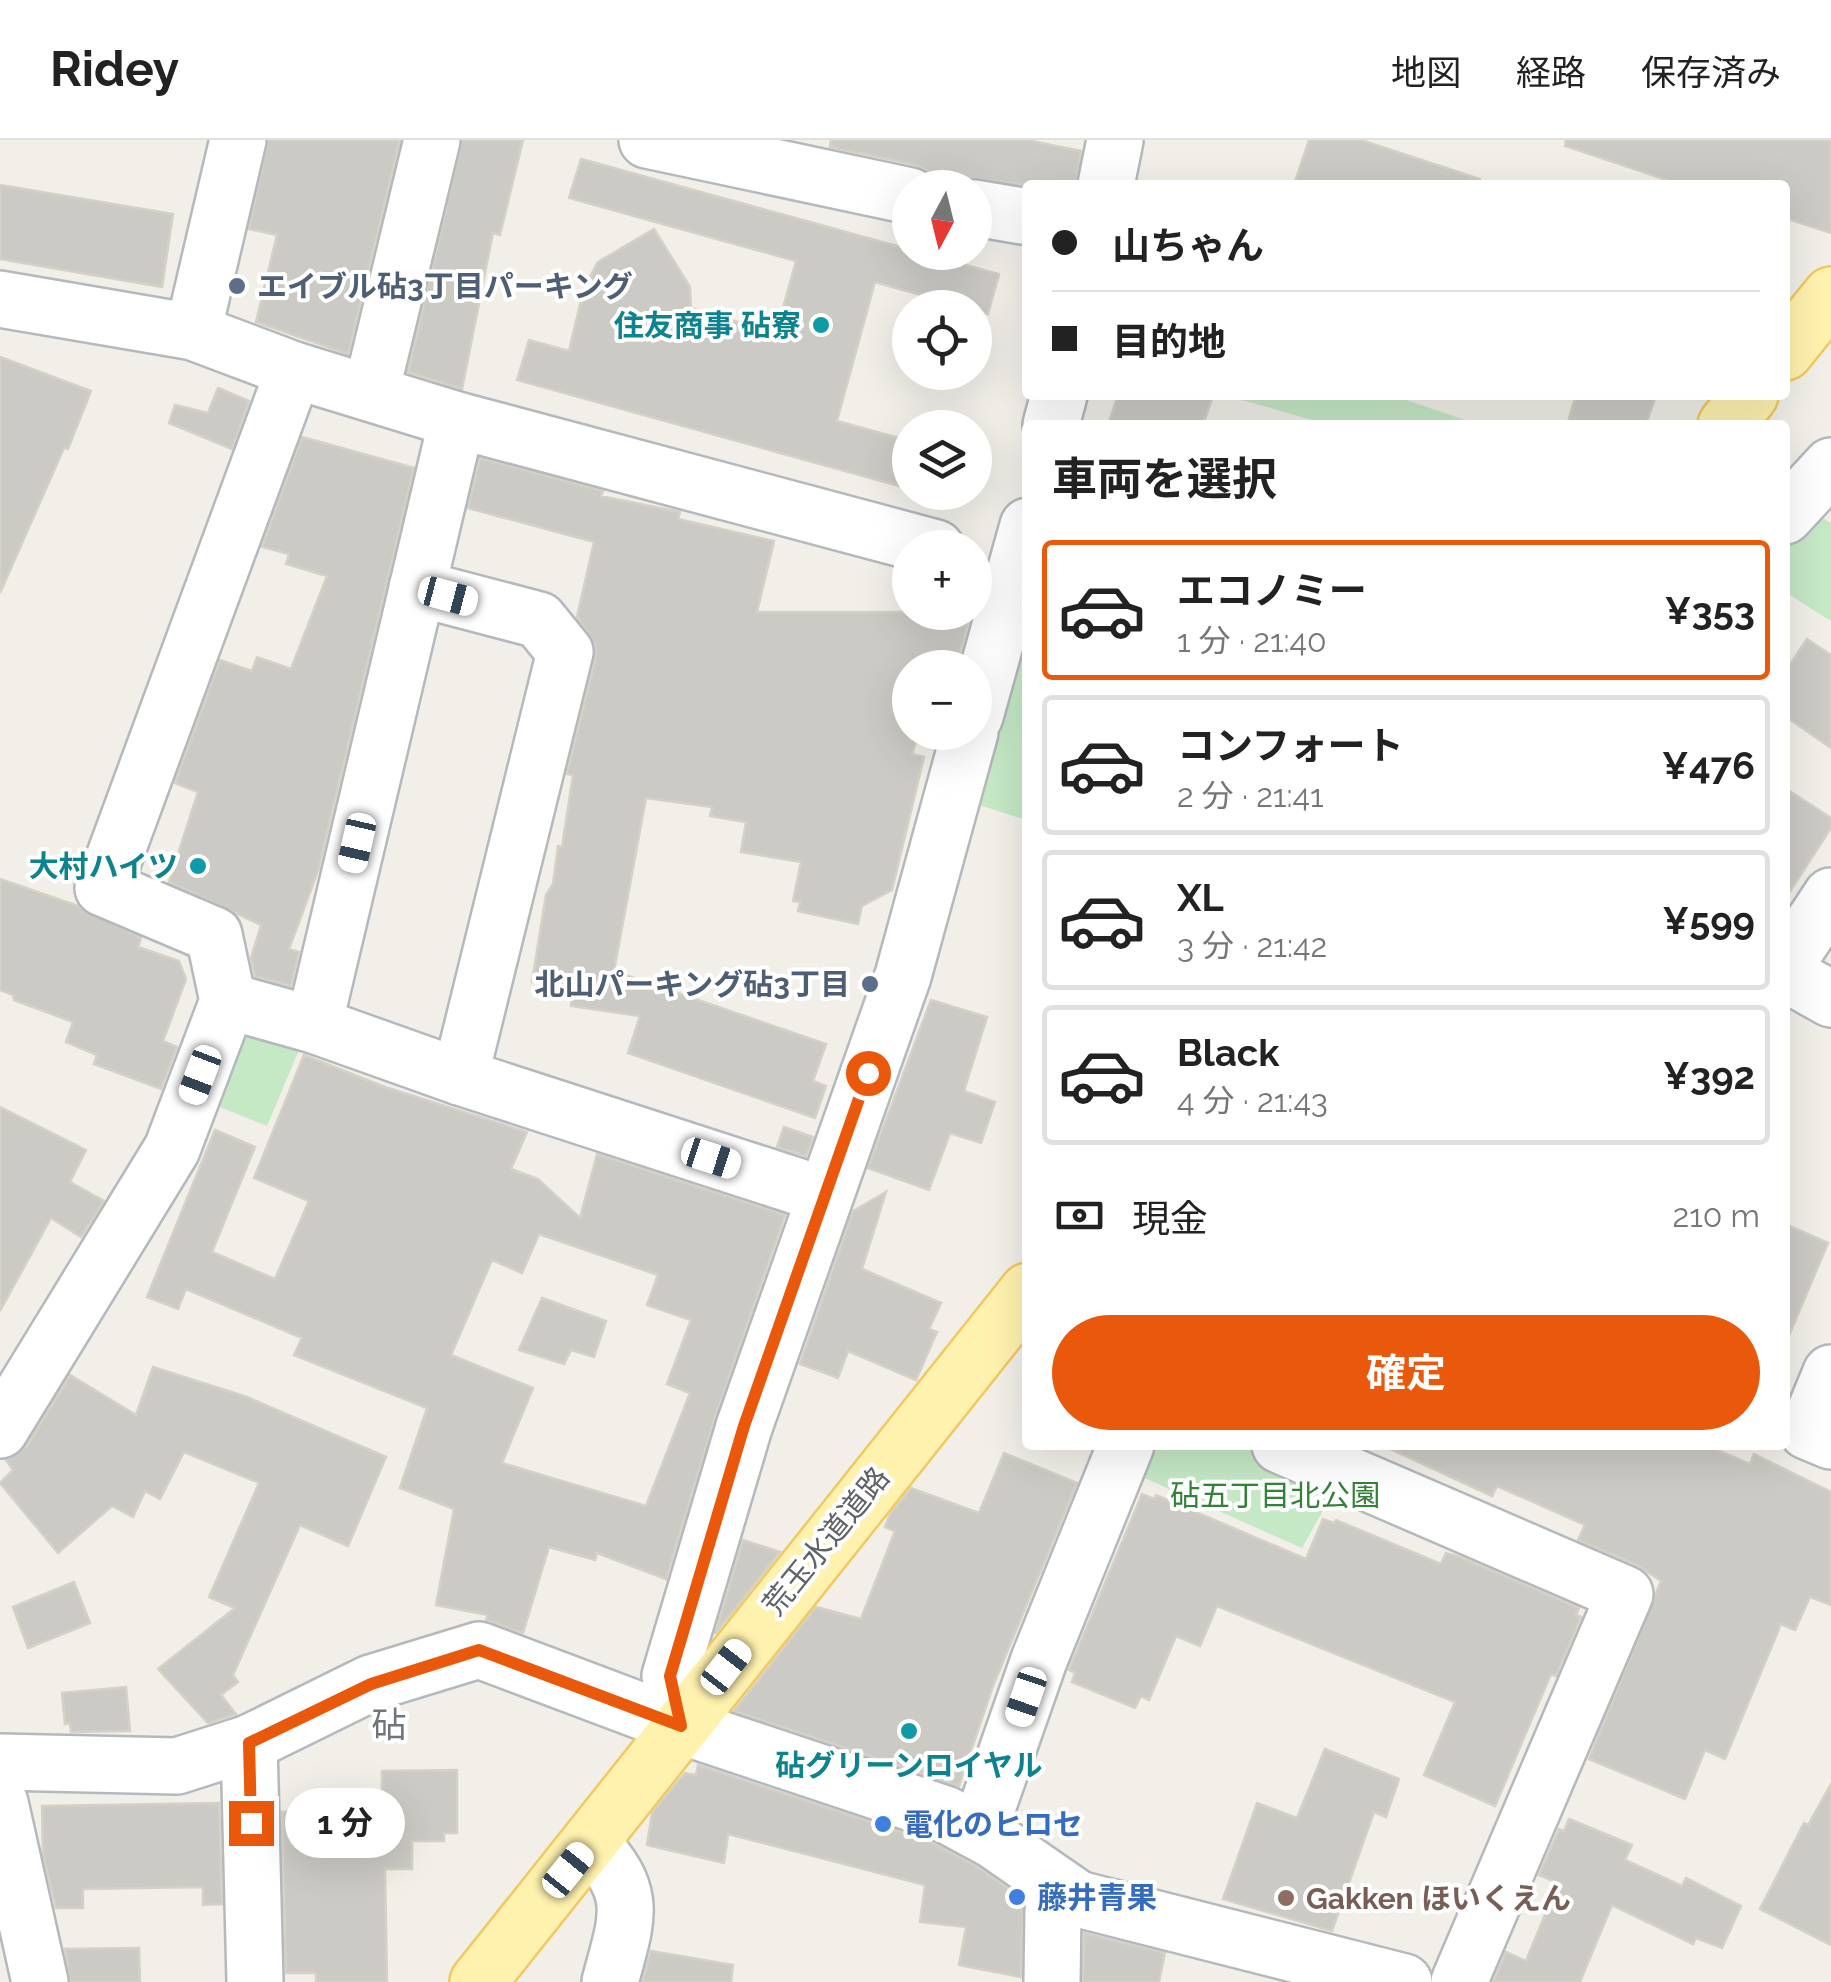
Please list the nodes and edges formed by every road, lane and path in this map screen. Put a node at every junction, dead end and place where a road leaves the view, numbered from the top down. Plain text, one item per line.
1 (238, 140) edge
2 (432, 140) edge
3 (647, 140) edge
4 (1115, 140) edge
5 (768, 153) edge
6 (1107, 180) edge
7 (892, 191) edge
8 (992, 211) edge
9 (1022, 217) edge
10 (1831, 295) edge
11 (0, 299) edge
12 (193, 332) junction
13 (1790, 346) edge
14 (294, 370) junction
15 (371, 392) junction
16 (1746, 400) edge
17 (457, 420) junction
18 (1730, 420) edge
19 (1831, 466) edge
20 (1790, 511) edge
21 (892, 536) edge
22 (1012, 564) edge
23 (417, 588) junction
24 (991, 650) edge
25 (965, 750) edge
26 (1831, 896) edge
27 (1790, 962) edge
28 (1790, 973) edge
29 (1831, 1000) edge
30 (228, 1001) junction
31 (314, 1025) junction
32 (460, 1077) junction
33 (824, 1195) junction
34 (1022, 1299) edge
35 (1831, 1373) edge
36 (4, 1416) edge
37 (1831, 1441) edge
38 (1124, 1450) edge
39 (1292, 1450) edge
40 (681, 1726) junction
41 (249, 1743) junction
42 (0, 1762) edge
43 (0, 1803) edge
44 (978, 1831) junction
45 (590, 1842) junction
46 (1058, 1888) junction
47 (1320, 1971) edge
48 (40, 1982) edge
49 (255, 1982) edge
50 (478, 1982) edge
51 (610, 1982) edge
52 (1052, 1982) edge
53 (1404, 1982) edge
54 (1459, 1982) edge

1 - 12 street
2 - 15 street
3 - 5 street
4 - 6 street
5 - 7 street
8 - 9 street
10 - 13 main road
11 - 12 street
12 - 14 street
14 - 15 street
14 - 30 street
15 - 17 street
16 - 18 main road
17 - 21 street
17 - 23 street
19 - 20 street
22 - 24 street
23 - 31 street
23 - 32 street
25 - 33 street
26 - 27 street
28 - 29 street
30 - 31 street
30 - 36 street
31 - 32 street
32 - 33 street
33 - 40 street
34 - 40 main road, 荒玉水道道路
35 - 37 street
38 - 44 street
39 - 54 street
40 - 41 street
40 - 44 street
40 - 45 main road, 荒玉水道道路
41 - 42 street
41 - 49 street
43 - 48 street
44 - 46 street
45 - 50 main road, 荒玉水道道路
45 - 51 street
46 - 47 street
46 - 52 street
47 - 53 street

